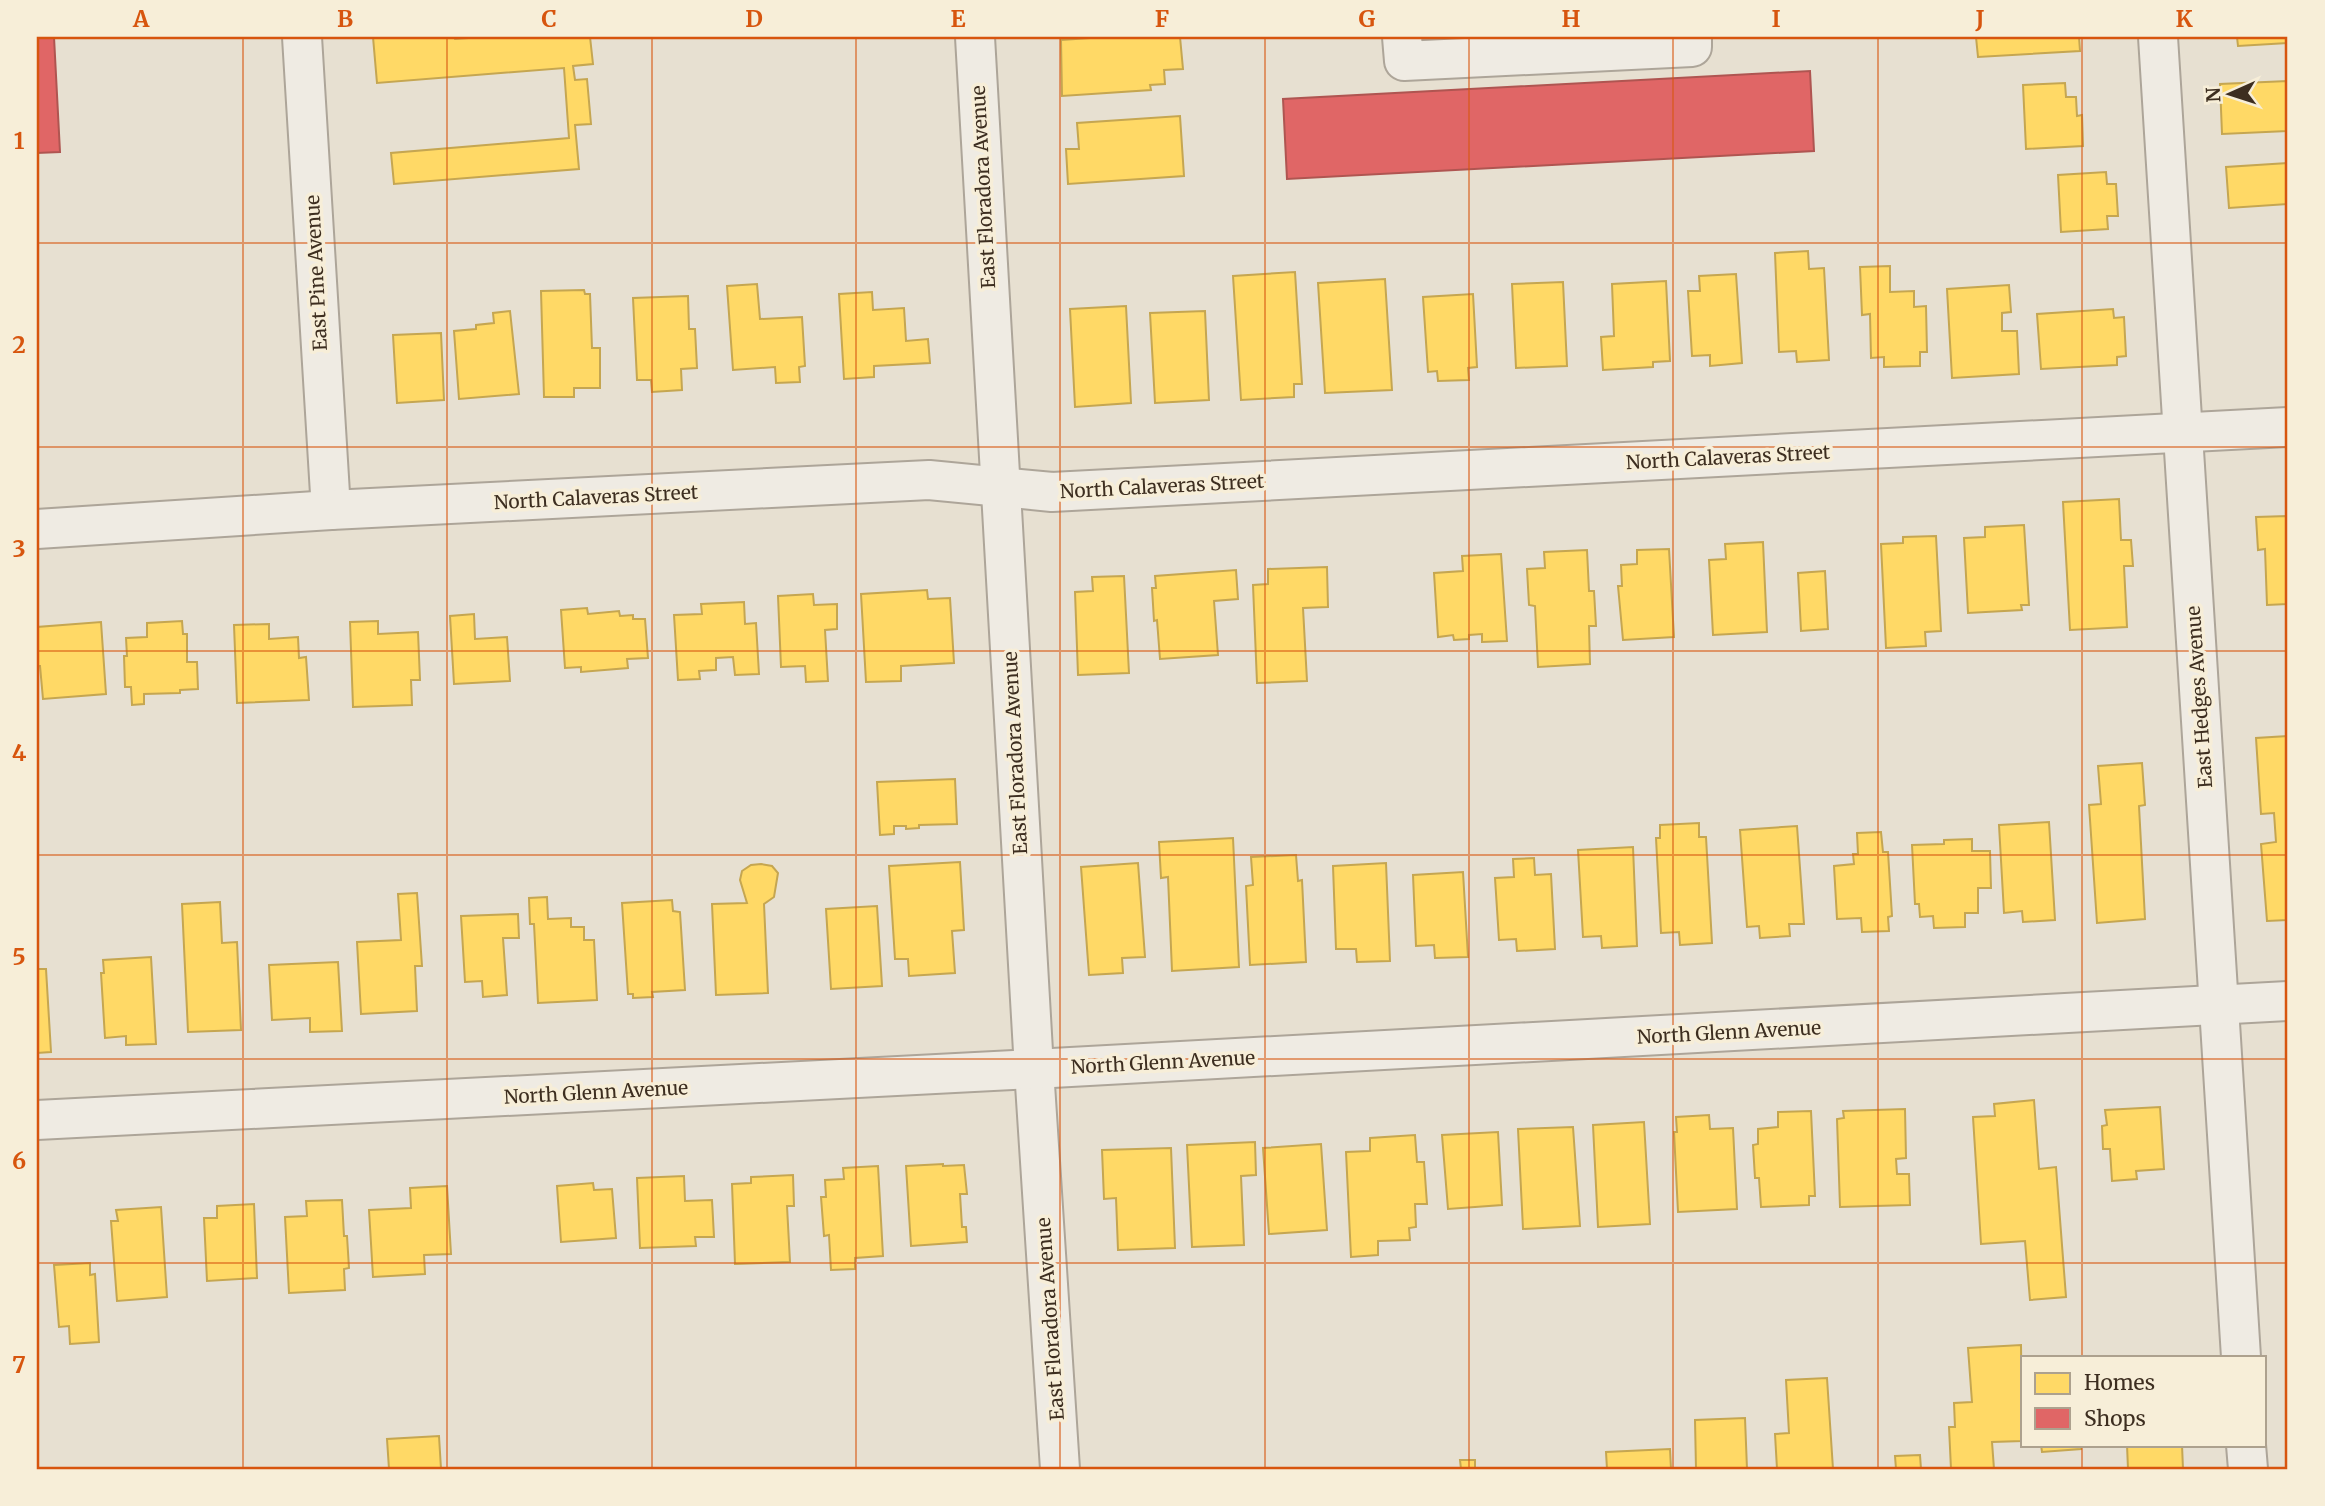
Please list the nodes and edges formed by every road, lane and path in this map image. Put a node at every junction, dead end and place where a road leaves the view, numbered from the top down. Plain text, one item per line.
1 (302, 37) edge
2 (975, 37) edge
3 (1402, 37) edge
4 (1692, 37) edge
5 (2158, 37) edge
6 (2288, 427) edge
7 (2182, 433) junction
8 (1000, 486) junction
9 (331, 510) junction
10 (37, 528) edge
11 (2288, 1001) edge
12 (2220, 1005) junction
13 (1034, 1069) junction
14 (37, 1120) edge
15 (2241, 1356) edge
16 (2246, 1446) edge
17 (1060, 1469) edge
18 (2248, 1469) edge

1 - 9 street, East Pine Avenue
2 - 8 street, East Floradora Avenue
3 - 4 street
5 - 7 street, East Hedges Avenue
6 - 7 street, North Calaveras Street
7 - 8 street, North Calaveras Street
7 - 12 street, East Hedges Avenue
8 - 9 street, North Calaveras Street
8 - 13 street, East Floradora Avenue
9 - 10 street, North Calaveras Street
11 - 12 street, North Glenn Avenue
12 - 13 street, North Glenn Avenue
12 - 15 street, East Hedges Avenue
13 - 14 street, North Glenn Avenue
13 - 17 street, East Floradora Avenue
16 - 18 street

